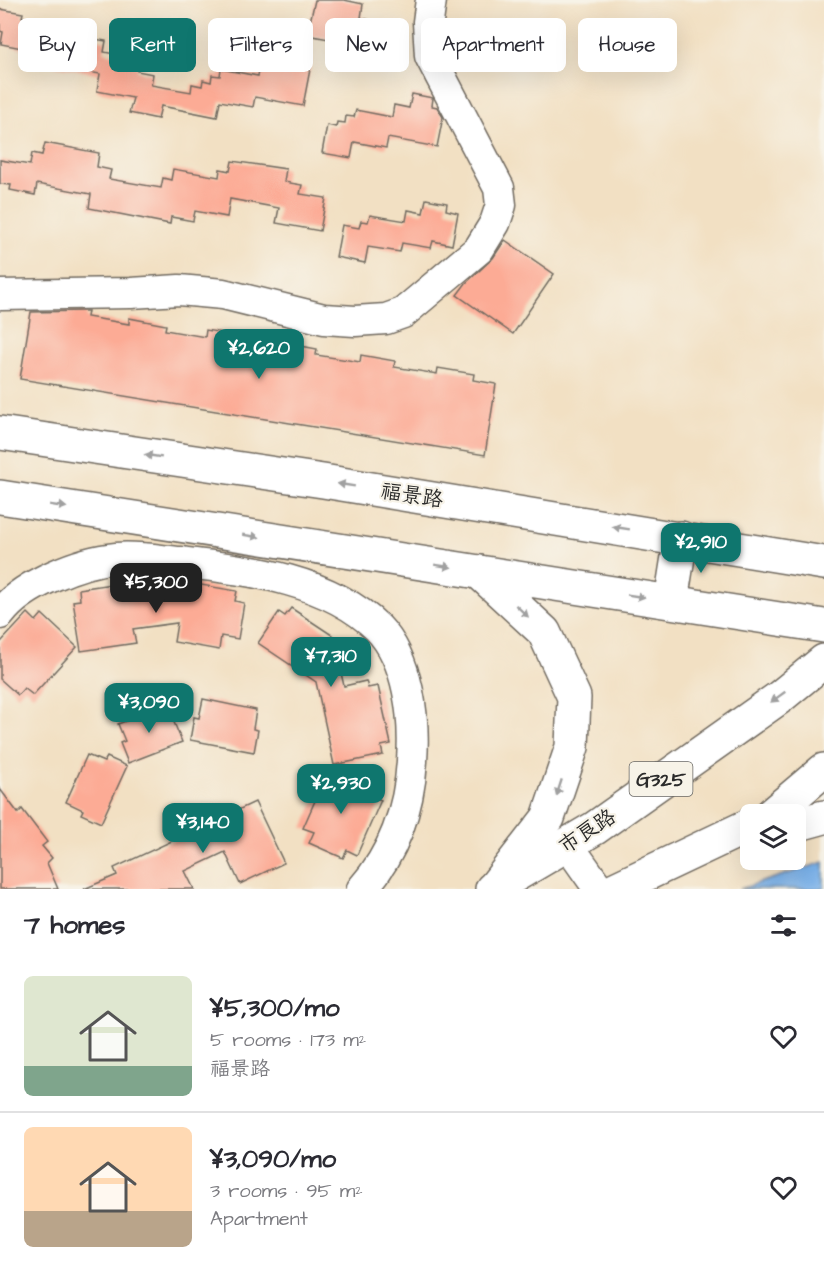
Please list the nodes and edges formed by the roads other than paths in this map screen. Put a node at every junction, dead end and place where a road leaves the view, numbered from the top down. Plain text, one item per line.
1 (431, 0) edge
2 (2, 303) edge
3 (0, 433) edge
4 (0, 497) edge
5 (681, 538) junction
6 (824, 563) edge
7 (479, 572) junction
8 (671, 601) junction
9 (0, 614) edge
10 (824, 626) edge
11 (824, 661) edge
12 (824, 770) edge
13 (784, 804) edge
14 (824, 817) edge
15 (806, 822) edge
16 (740, 830) edge
17 (740, 840) edge
18 (568, 845) junction
19 (651, 871) junction
20 (362, 889) edge
21 (493, 889) edge
22 (599, 889) edge
23 (615, 889) edge

1 - 2 lane
5 -> 3 main road, 福景路
4 -> 7 main road
5 - 6 main road, 福景路
5 - 8 main road
7 -> 8 main road
7 -> 21 main road
8 - 10 main road
9 - 20 lane
11 -> 18 main road, 市良路 / G325
12 - 13 main road
14 - 15 main road
16 - 19 main road
17 - 19 main road
18 - 21 main road, 市良路 / G325
18 - 22 lane
19 - 23 main road

